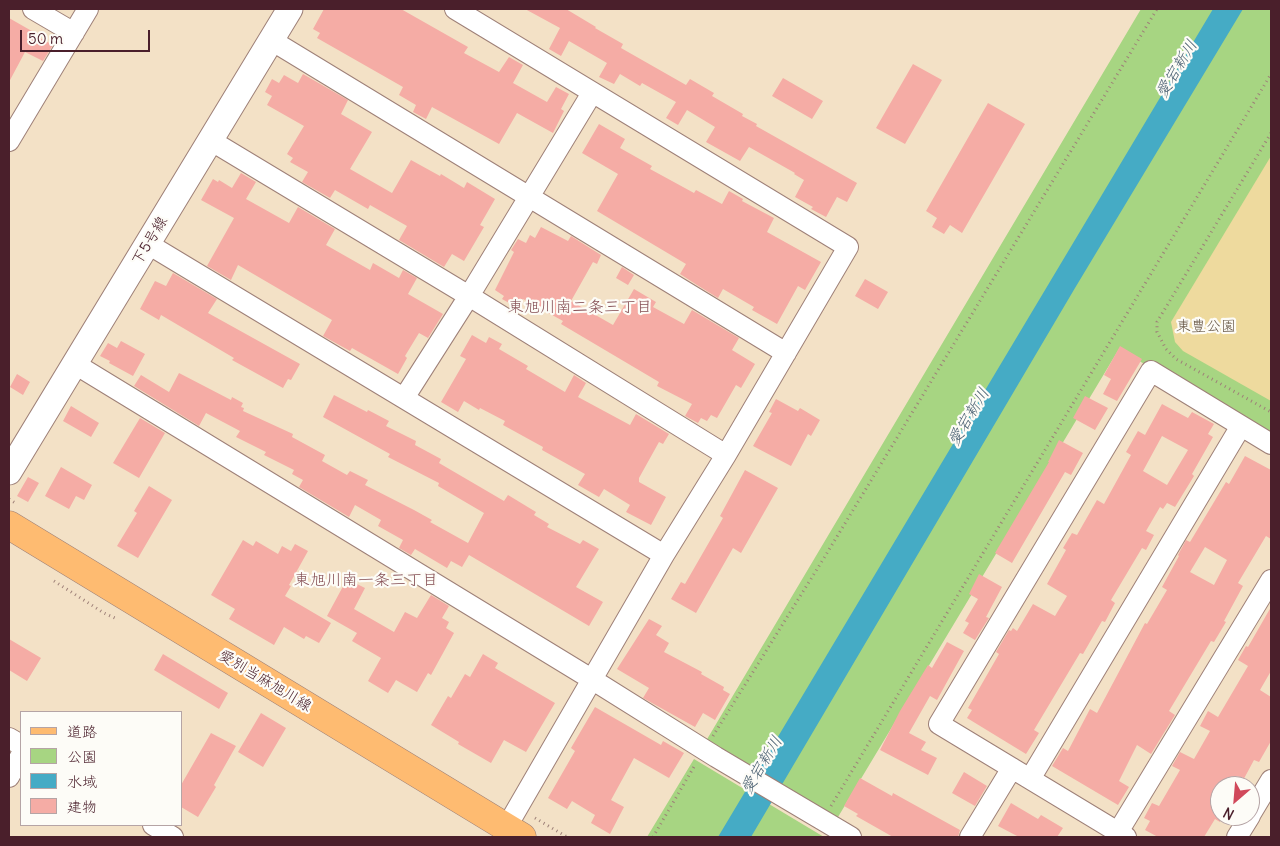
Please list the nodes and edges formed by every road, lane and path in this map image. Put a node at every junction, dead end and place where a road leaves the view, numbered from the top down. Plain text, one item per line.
1 (33, 9) edge
2 (88, 9) edge
3 (290, 9) edge
4 (455, 9) edge
5 (1157, 9) edge
6 (74, 33) junction
7 (271, 40) junction
8 (1271, 74) edge
9 (592, 93) junction
10 (1271, 133) edge
11 (210, 140) junction
12 (9, 141) edge
13 (529, 197) junction
14 (148, 244) junction
15 (469, 296) junction
16 (786, 353) junction
17 (75, 364) junction
18 (404, 398) junction
19 (1271, 412) edge
20 (1241, 426) junction
21 (1271, 444) edge
22 (726, 455) junction
23 (9, 472) edge
24 (9, 525) edge
25 (664, 555) junction
26 (1271, 580) edge
27 (592, 680) junction
28 (9, 738) edge
29 (20, 744) edge
30 (710, 753) junction
31 (20, 757) edge
32 (1012, 768) junction
33 (9, 777) edge
34 (1030, 779) junction
35 (1271, 780) edge
36 (1260, 799) edge
37 (819, 818) junction
38 (155, 826) edge
39 (1244, 826) edge
40 (514, 832) edge
41 (1122, 835) edge
42 (173, 837) edge
43 (653, 837) edge
44 (851, 837) edge
45 (970, 837) edge
46 (1237, 837) edge

1 - 6 street
2 - 6 street
3 - 7 street, 下5号線
4 - 9 street
5 - 30 path
6 - 12 street
7 - 11 street, 下5号線
7 - 13 street
8 - 37 path
9 - 13 street
9 - 16 street
10 - 19 path
11 - 14 street, 下5号線
11 - 15 street
13 - 15 street
13 - 16 street
14 - 17 street, 下5号線
14 - 18 street
15 - 18 street
15 - 22 street
16 - 22 street
17 - 23 street, 下5号線
17 - 27 street
18 - 25 street
20 - 21 street
20 - 32 street
20 - 34 street
22 - 25 street
24 - 40 main road, 愛別当麻旭川線
25 - 27 street
26 - 41 street
27 - 30 street
27 - 40 street
28 - 29 street
30 - 37 street
30 - 43 path
31 - 33 street
32 - 34 street
32 - 45 street
34 - 41 street
35 - 36 street
37 - 44 street
38 - 42 street
39 - 46 street

